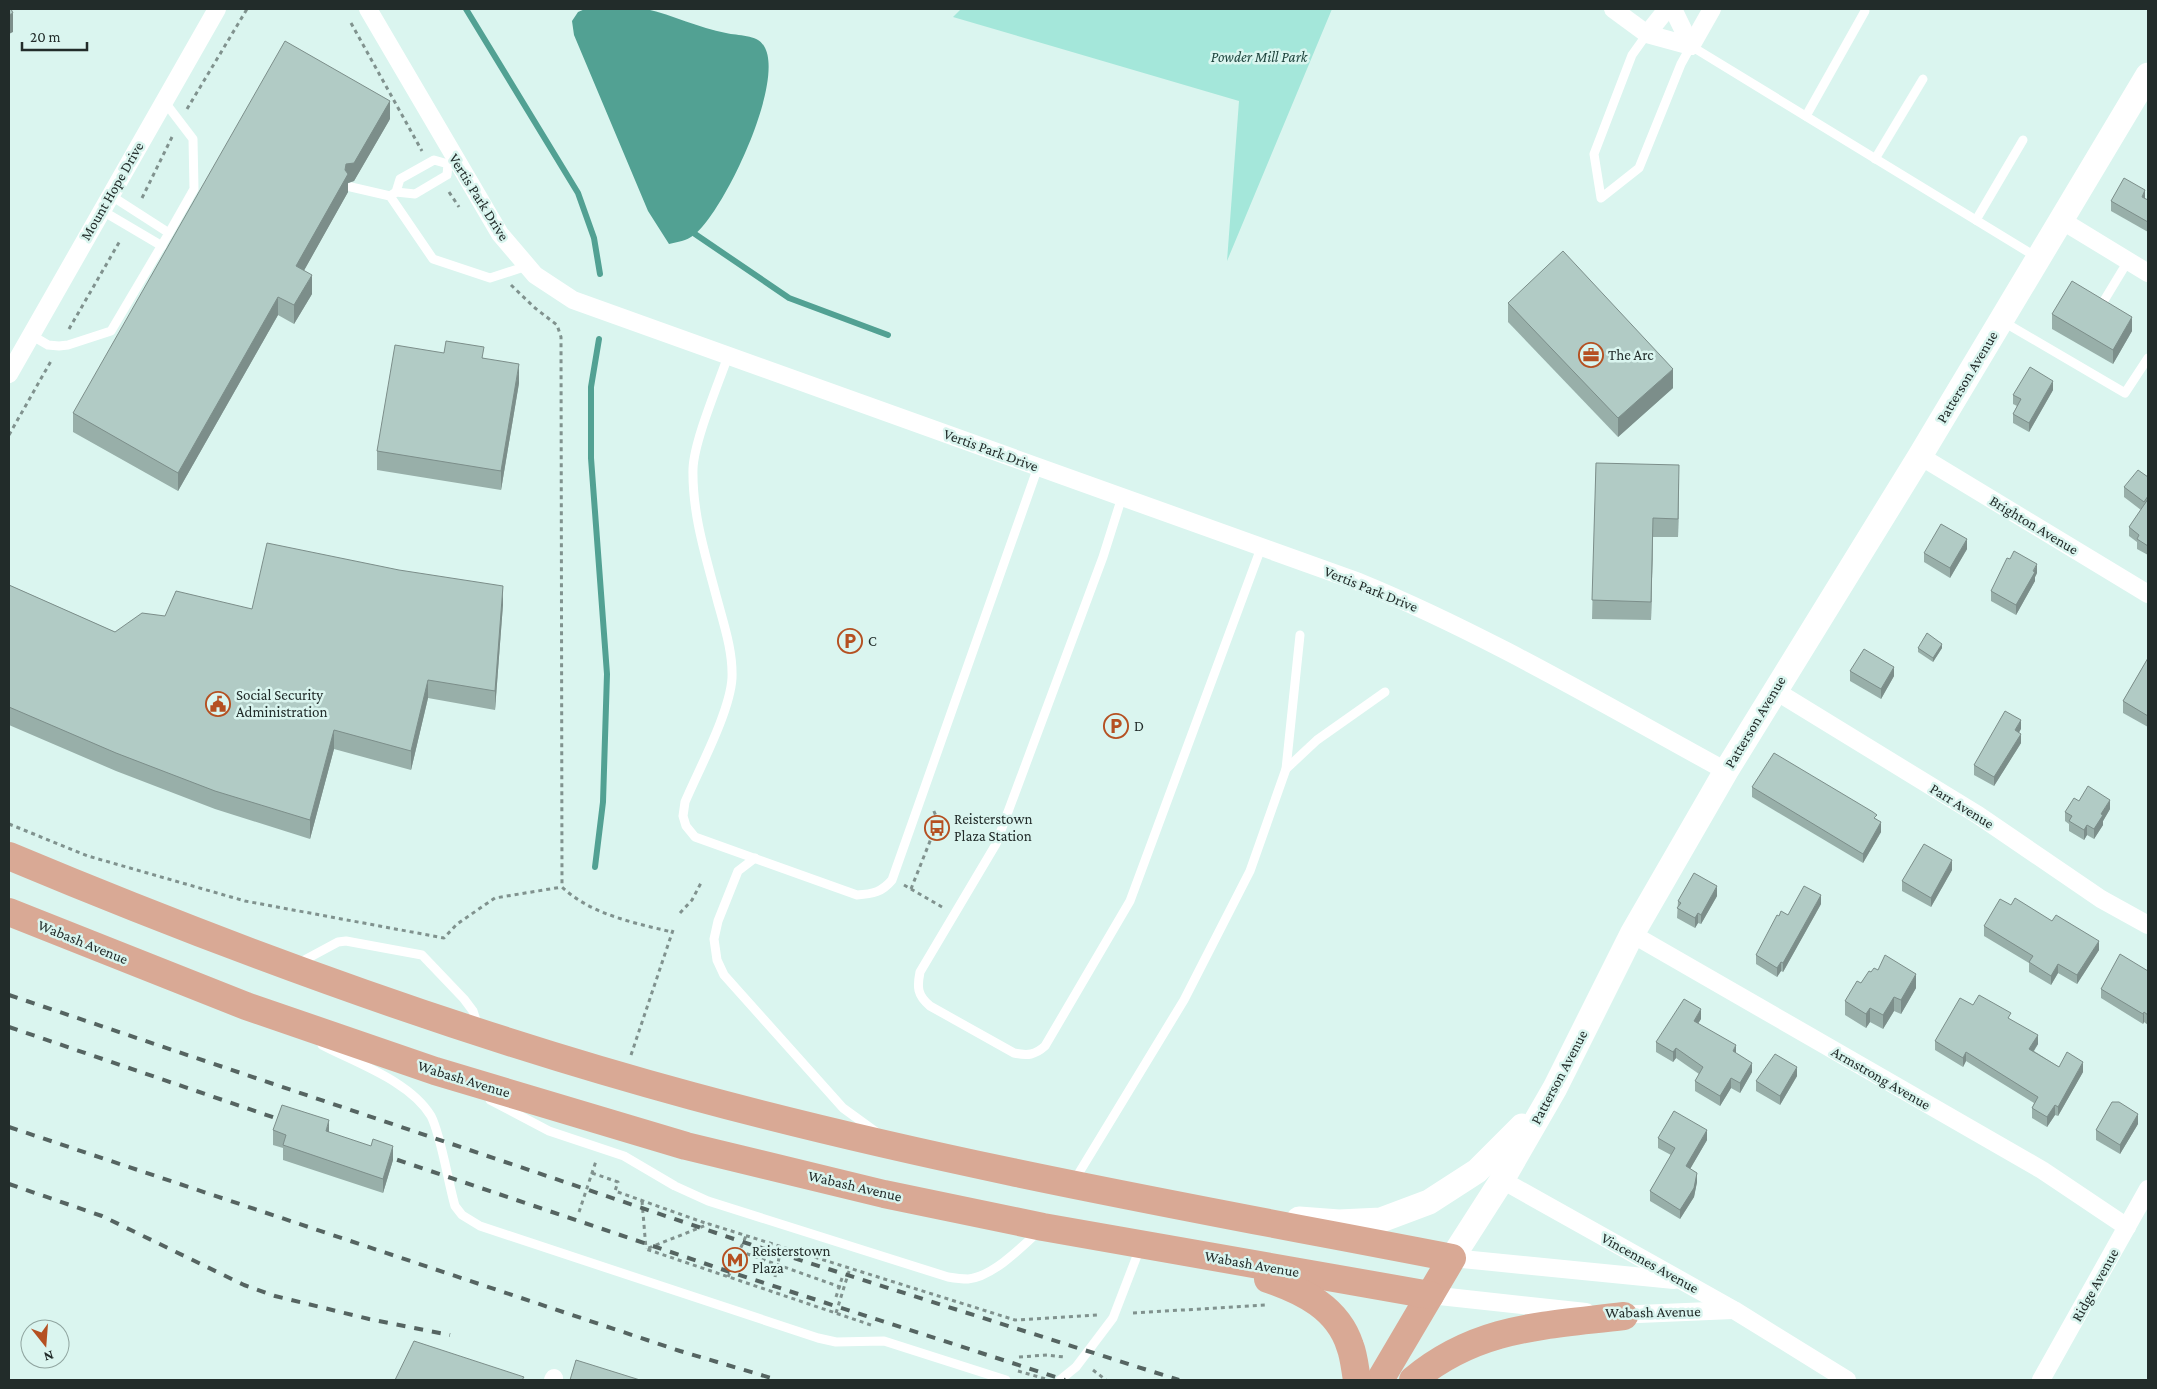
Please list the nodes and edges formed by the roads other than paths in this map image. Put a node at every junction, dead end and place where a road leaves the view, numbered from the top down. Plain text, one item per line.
1 (218, 9) edge
2 (368, 9) edge
3 (1613, 9) edge
4 (1667, 9) edge
5 (1673, 9) edge
6 (1712, 9) edge
7 (1865, 11) dead end
8 (1648, 34) junction
9 (1691, 46) junction
10 (2148, 74) edge
11 (1923, 79) dead end
12 (164, 101) junction
13 (1806, 116) junction
14 (2023, 140) dead end
15 (1876, 159) junction
16 (452, 161) junction
17 (351, 187) dead end
18 (393, 194) junction
19 (110, 195) junction
20 (101, 210) junction
21 (1976, 220) junction
22 (2061, 220) junction
23 (169, 233) junction
24 (162, 246) junction
25 (2038, 258) junction
26 (2128, 261) junction
27 (527, 266) junction
28 (2148, 273) edge
29 (2105, 298) edge
30 (2001, 320) junction
31 (31, 335) junction
32 (728, 356) junction
33 (2148, 358) edge
34 (9, 374) edge
35 (1920, 456) junction
36 (1038, 467) junction
37 (1122, 497) junction
38 (1261, 548) junction
39 (2148, 594) edge
40 (1300, 635) dead end
41 (1774, 690) junction
42 (1385, 692) dead end
43 (1286, 769) junction
44 (1726, 771) junction
45 (9, 856) edge
46 (755, 858) junction
47 (9, 912) edge
48 (2148, 925) edge
49 (1632, 934) junction
50 (292, 967) junction
51 (246, 1006) junction
52 (479, 1031) junction
53 (435, 1071) junction
54 (1556, 1088) junction
55 (895, 1146) junction
56 (1502, 1180) junction
57 (1071, 1186) junction
58 (2148, 1189) edge
59 (1196, 1210) junction
60 (1043, 1227) junction
61 (2127, 1227) junction
62 (1141, 1245) junction
63 (1194, 1253) junction
64 (1452, 1258) junction
65 (1682, 1281) junction
66 (1430, 1295) junction
67 (1734, 1310) junction
68 (1624, 1316) junction
69 (1006, 1380) edge
70 (1060, 1380) edge
71 (1357, 1380) edge
72 (1380, 1380) edge
73 (1413, 1380) edge
74 (1847, 1380) edge
75 (2041, 1380) edge

1 - 12 street, Mount Hope Drive
2 - 16 street, Vertis Park Drive
3 - 8 street
4 - 8 street
5 - 9 street
6 - 9 street
7 - 13 lane
8 - 9 street
8 - 9 lane
9 - 13 lane
10 - 22 main road, Patterson Avenue
11 - 15 lane
12 - 19 street, Mount Hope Drive
12 - 23 lane
13 - 15 lane
14 - 21 lane
15 - 21 lane
16 - 18 lane
16 - 18 lane
16 - 27 street, Vertis Park Drive
17 - 18 lane
18 - 27 lane
19 - 20 street, Mount Hope Drive
19 - 23 lane
20 - 24 lane
20 - 31 street, Mount Hope Drive
21 - 25 lane
22 - 25 main road, Patterson Avenue
22 - 26 street
23 - 24 lane
24 - 31 lane
25 - 30 main road, Patterson Avenue
26 - 28 street
26 - 29 lane
27 - 32 street, Vertis Park Drive
30 - 33 lane
30 - 35 main road, Patterson Avenue
31 - 34 street, Mount Hope Drive
32 - 36 street, Vertis Park Drive
32 - 46 lane
35 - 39 street, Brighton Avenue
35 - 41 main road, Patterson Avenue
36 - 37 street, Vertis Park Drive
36 - 46 lane
37 - 38 street, Vertis Park Drive
37 - 38 lane
38 - 44 street, Vertis Park Drive
40 - 43 lane
41 - 44 main road, Patterson Avenue
41 - 48 street, Parr Avenue
42 - 43 lane
43 - 57 lane
44 - 49 main road, Patterson Avenue
45 - 50 main road, Wabash Avenue
46 - 55 lane
47 - 51 main road, Wabash Avenue
49 - 54 main road, Patterson Avenue
49 - 61 street, Armstrong Avenue
50 - 52 main road, Wabash Avenue
50 - 52 lane
51 - 53 main road, Wabash Avenue
51 - 69 lane
52 - 55 main road, Wabash Avenue
53 - 60 main road, Wabash Avenue
53 - 60 lane
54 - 56 main road, Patterson Avenue
54 - 59 main road
55 - 57 main road, Wabash Avenue
56 - 64 main road, Patterson Avenue
56 - 65 street, Vincennes Avenue
57 - 59 main road, Wabash Avenue
58 - 61 street, Ridge Avenue
59 - 64 main road, Wabash Avenue
60 - 62 main road, Wabash Avenue
61 - 75 street, Ridge Avenue
62 - 63 main road, Wabash Avenue
62 - 70 lane
63 - 66 main road, Wabash Avenue
63 - 71 main road
64 - 65 street, Wabash Avenue
64 - 66 main road, Patterson Avenue
65 - 67 street, Vincennes Avenue
66 - 68 street, Wabash Avenue
66 - 72 main road, Patterson Avenue
67 - 68 street, Wabash Avenue
67 - 74 street, Vincennes Avenue
68 - 73 main road

